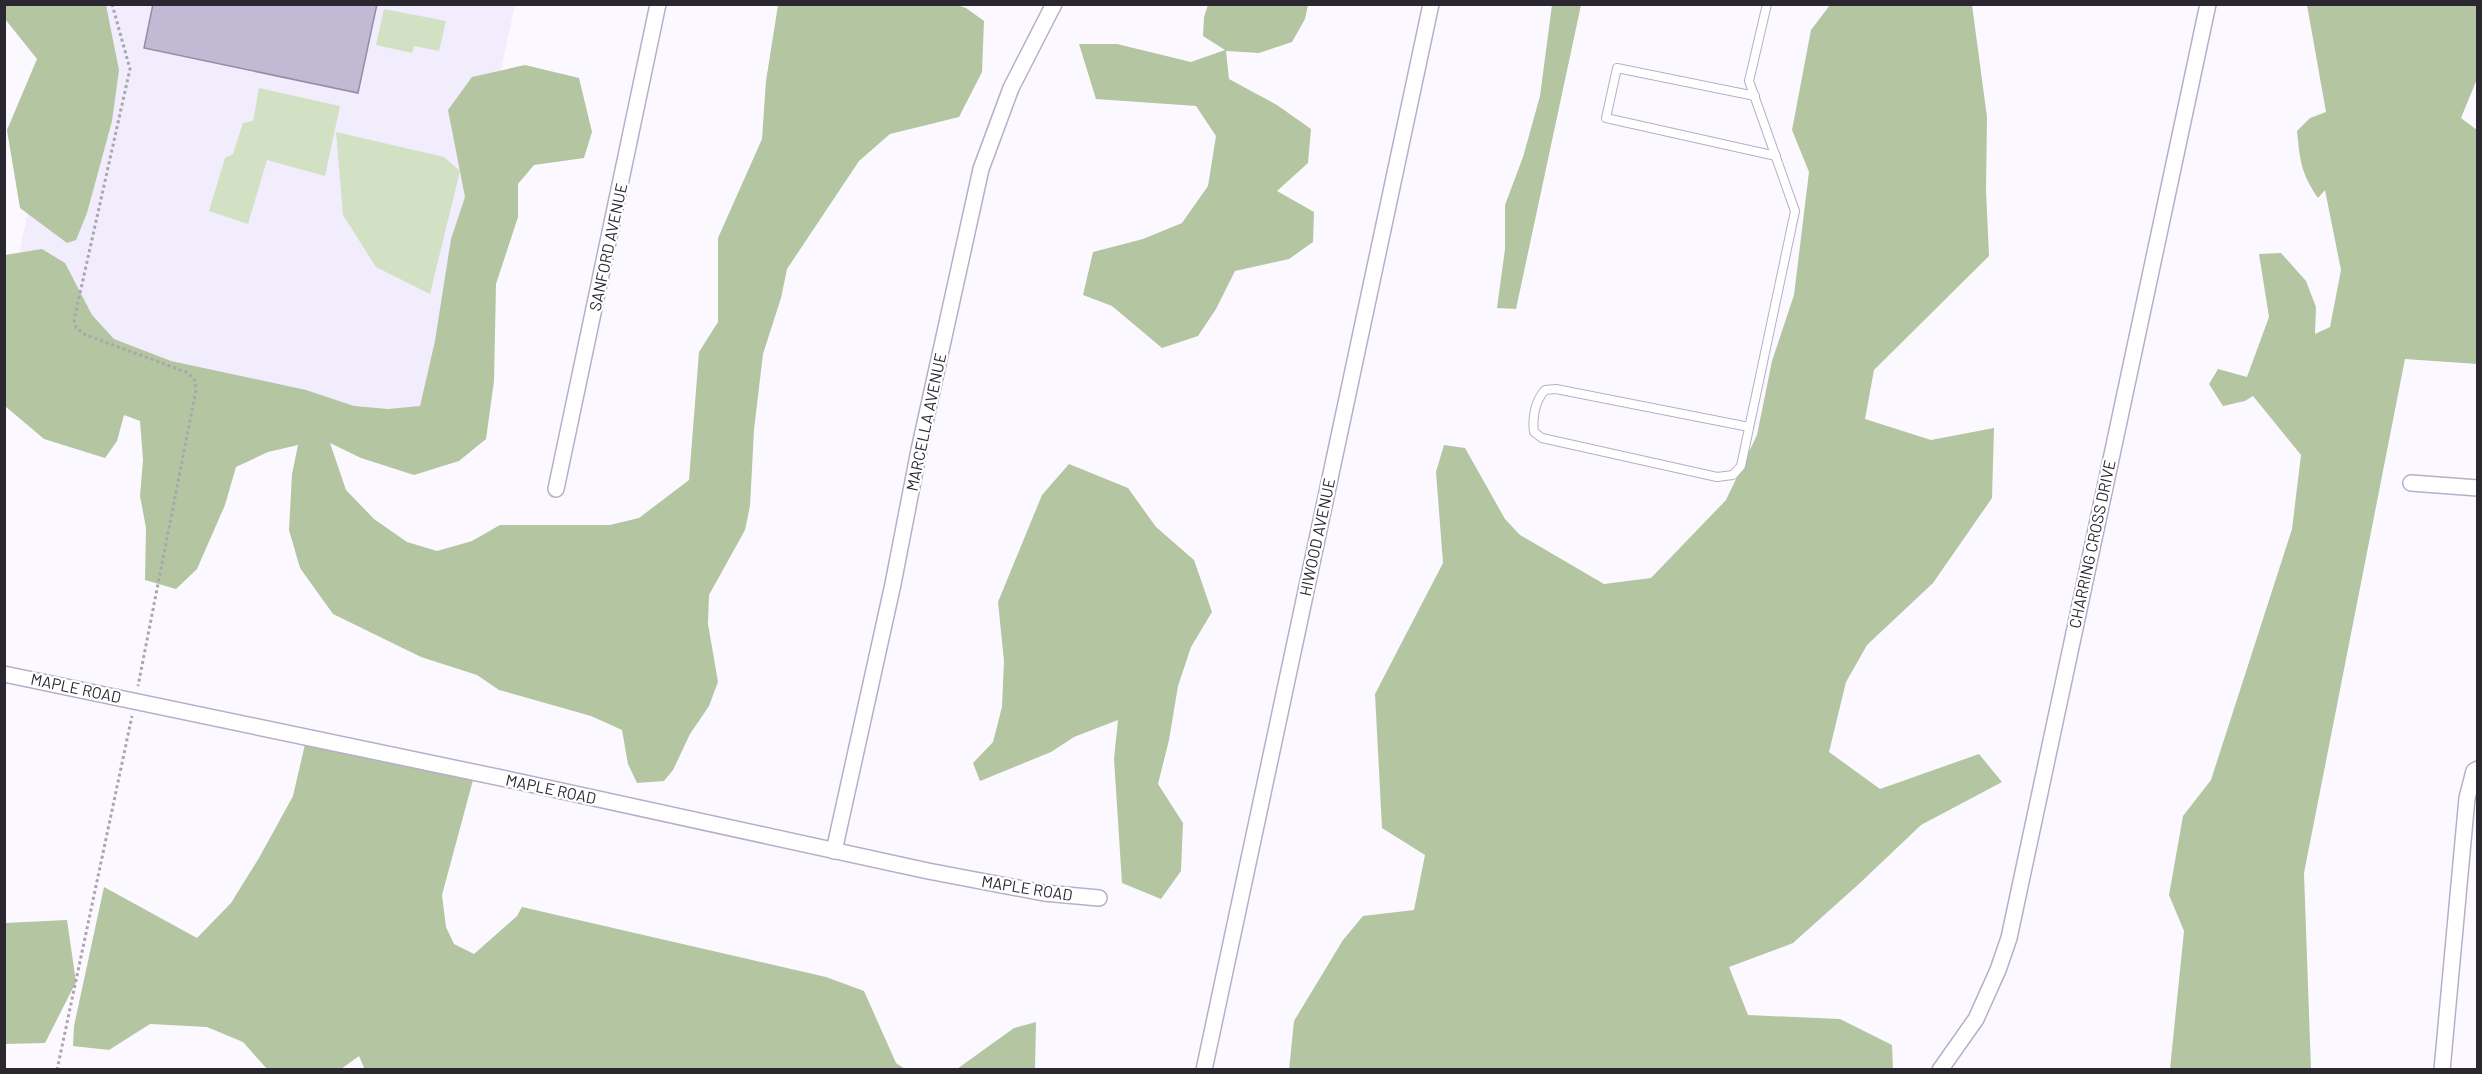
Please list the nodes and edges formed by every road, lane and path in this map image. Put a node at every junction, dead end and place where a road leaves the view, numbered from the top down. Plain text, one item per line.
1 (112, 4) edge
2 (658, 4) edge
3 (1054, 4) edge
4 (1431, 4) edge
5 (1767, 4) edge
6 (2208, 4) edge
7 (1755, 96) junction
8 (1776, 156) junction
9 (1749, 427) junction
10 (2411, 483) dead end
11 (2478, 488) edge
12 (556, 489) dead end
13 (4, 674) edge
14 (135, 701) junction
15 (2476, 770) edge
16 (834, 851) junction
17 (1099, 898) dead end
18 (57, 1070) edge
19 (1204, 1070) edge
20 (1940, 1070) edge
21 (2442, 1070) edge

1 - 14 path
2 - 12 street, SANFORD AVENUE
3 - 16 street, MARCELLA AVENUE
4 - 19 street, HIWOOD AVENUE
5 - 7 lane
6 - 20 street, CHARRING CROSS DRIVE
7 - 8 lane
7 - 8 lane
8 - 9 lane
9 - 9 lane
10 - 11 street
13 - 14 street, MAPLE ROAD
14 - 16 street, MAPLE ROAD
14 - 18 path
15 - 21 street
16 - 17 street, MAPLE ROAD

